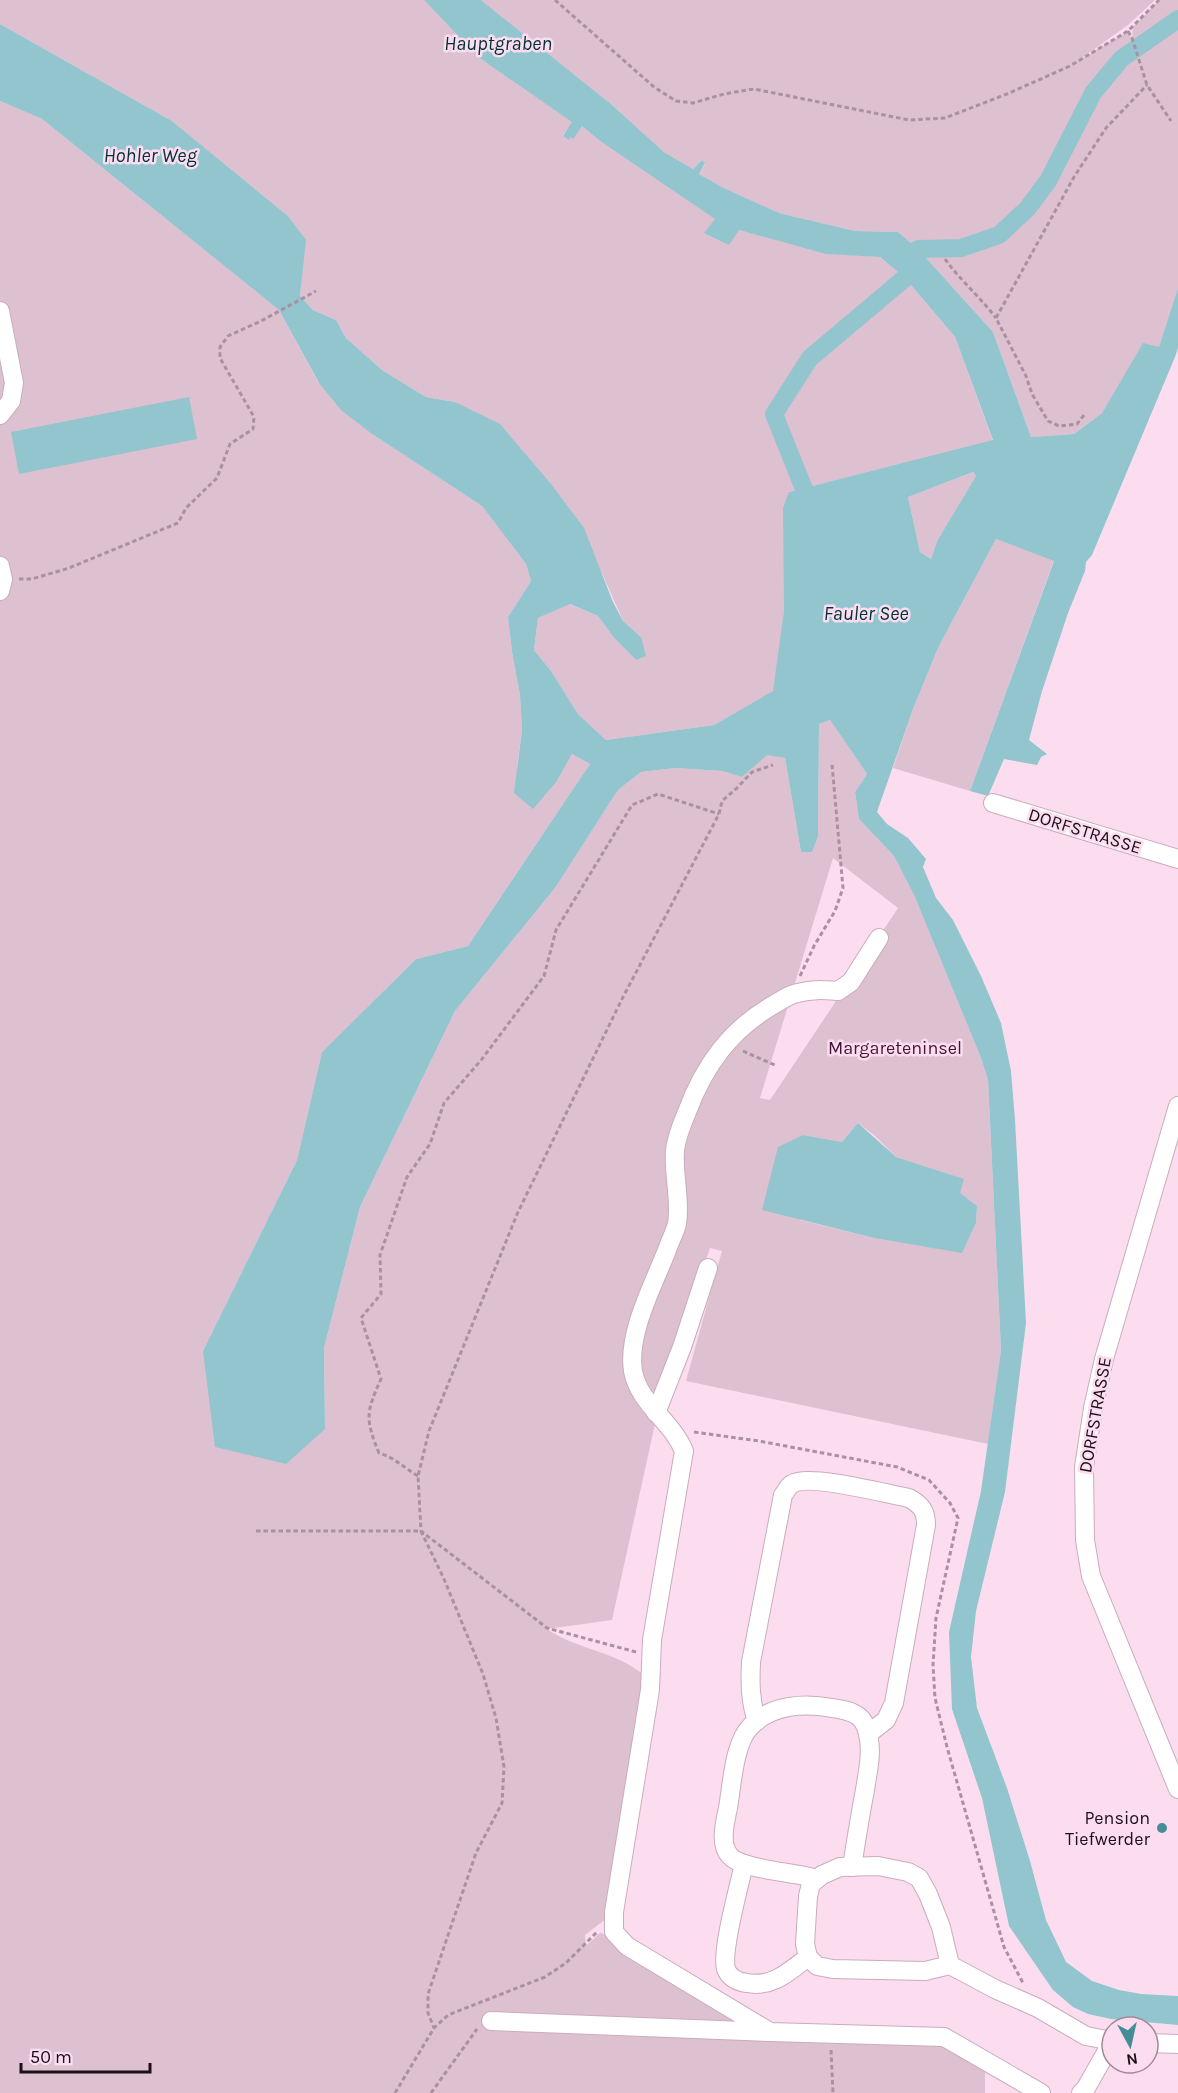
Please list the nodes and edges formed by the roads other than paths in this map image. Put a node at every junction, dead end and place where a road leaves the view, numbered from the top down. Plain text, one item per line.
1 (0, 311) edge
2 (0, 416) edge
3 (993, 803) dead end
4 (1178, 859) edge
5 (879, 938) dead end
6 (1178, 1106) edge
7 (708, 1268) dead end
8 (656, 1413) junction
9 (757, 1721) junction
10 (868, 1734) junction
11 (1178, 1790) edge
12 (744, 1864) junction
13 (852, 1867) junction
14 (817, 1879) junction
15 (808, 1957) junction
16 (950, 1965) junction
17 (491, 2021) road end
18 (770, 2032) junction
19 (1100, 2039) edge
20 (1160, 2043) edge
21 (1178, 2043) edge
22 (1100, 2063) edge
23 (1041, 2093) edge
24 (1081, 2093) edge

1 - 2 street
3 - 4 street, DORFSTRASSE
5 - 8 street
6 - 11 street, DORFSTRASSE
7 - 8 street
8 - 18 street
9 - 10 street
9 - 10 street
9 - 12 street
10 - 13 street
12 - 14 street
12 - 15 street
13 - 14 street
13 - 16 street
14 - 15 street
15 - 16 street
16 - 19 street
17 - 18 street
18 - 23 street
20 - 21 street
22 - 24 street

